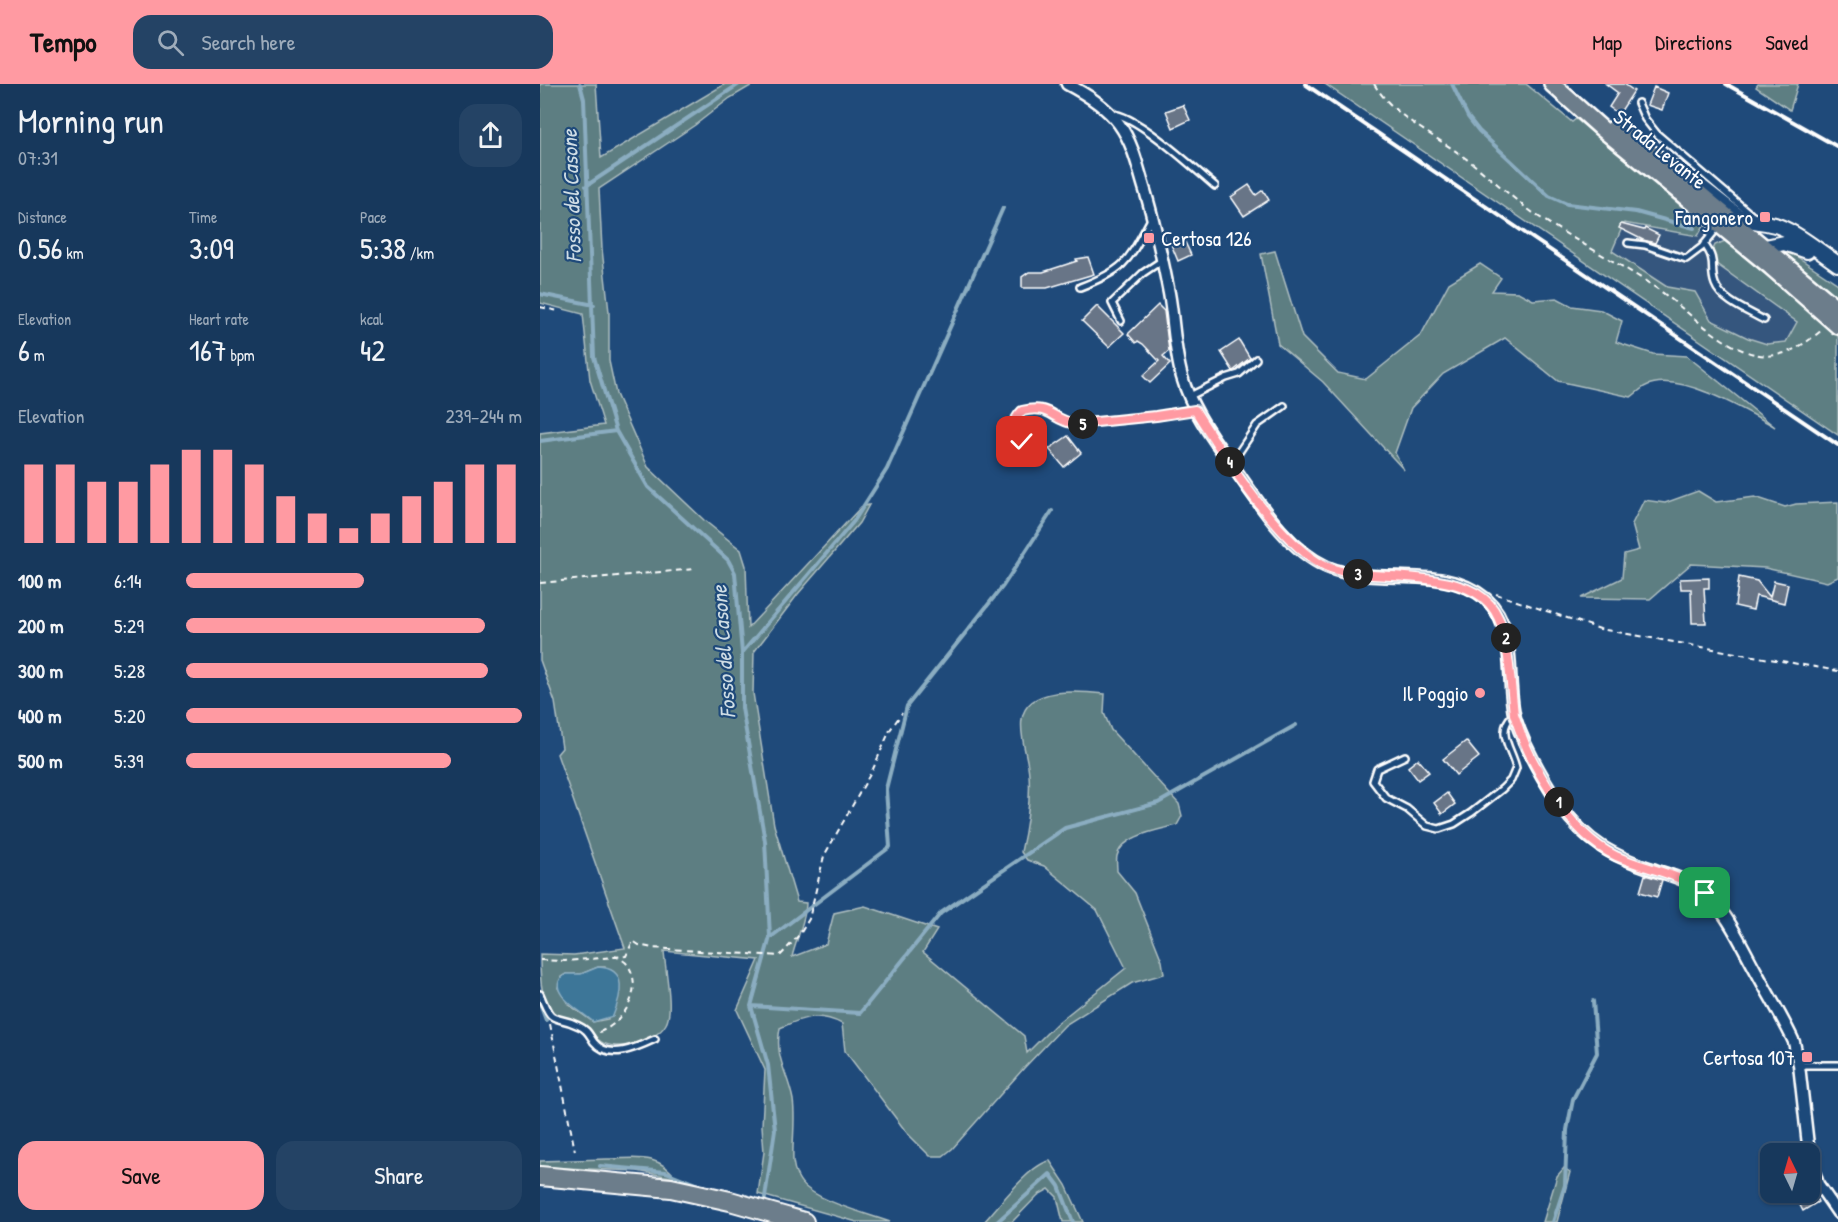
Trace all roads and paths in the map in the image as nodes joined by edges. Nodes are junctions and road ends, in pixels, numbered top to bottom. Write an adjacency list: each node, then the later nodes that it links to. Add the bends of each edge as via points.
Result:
1 (1067, 84): 6 (street)
2 (1374, 84): 23 (path, via 1386,103 1400,115 1461,155 1537,216 1654,287 1734,346 1756,355 1779,355)
3 (1555, 85): 4 (main road, Strada Levante)
4 (1572, 101): 7 (main road, Strada Levante); 10 (main road, Strada Levante)
5 (1638, 103): 11 (lane, via 1657,134)
6 (1111, 114): 8 (lane, via 1128,118); 9 (street, via 1134,153)
7 (1652, 154): 11 (street, via 1689,175 1737,215); 14 (main road, Strada Levante)
8 (1215, 186)
9 (1152, 218): 15 (street); 17 (lane, via 1129,259 1110,276)
10 (1720, 224): 13 (lane); 14 (main road, Strada Levante)
11 (1767, 224): 14 (street); 16 (street, via 1786,230)
12 (1628, 243): 13 (lane, via 1682,259)
13 (1704, 244): 21 (lane, via 1713,258 1718,289)
14 (1757, 245): 16 (street, via 1793,245); 19 (main road); 23 (main road)
15 (1161, 261): 22 (lane, via 1112,303); 25 (street, via 1181,374)
16 (1838, 266)
17 (1080, 287)
18 (540, 307): 20 (path)
19 (1838, 309)
20 (559, 311)
21 (1764, 320)
22 (1121, 321)
23 (1832, 326)
24 (1256, 359): 25 (lane, via 1239,374)
25 (1190, 396): 27 (street)
26 (1284, 406): 29 (lane, via 1257,425 1239,452)
27 (1195, 410): 28 (lane, via 1076,424 1036,408 1022,411 1014,424); 29 (street)
28 (1022, 442)
29 (1228, 460): 32 (street, via 1284,532 1326,566 1354,573 1435,580)
30 (695, 569): 31 (path)
31 (540, 583)
32 (1474, 591): 33 (path, via 1484,590 1600,629); 35 (street, via 1488,601 1502,624)
33 (1838, 671)
34 (902, 713): 37 (path, via 824,856 809,918 785,953 780,956 652,948 633,941 626,956)
35 (1514, 714): 36 (lane, via 1503,734 1516,768 1511,780 1454,824 1439,829 1427,826 1378,789 1373,781 1377,769); 43 (street, via 1548,785 1587,837 1616,856 1692,884 1721,911 1788,1030)
36 (1405, 756)
37 (615, 956): 38 (path); 41 (path, via 627,963 631,976 630,1006 619,1022)
38 (540, 960)
39 (540, 994): 40 (lane)
40 (548, 1015): 41 (lane, via 581,1026); 46 (path)
41 (591, 1034): 42 (lane, via 602,1050 620,1052)
42 (655, 1039)
43 (1799, 1065): 44 (lane); 45 (street)
44 (1838, 1065)
45 (1808, 1143)
46 (575, 1151)
47 (540, 1176): 50 (highway, via 695,1193)
48 (1820, 1187): 49 (street)
49 (1838, 1213)
50 (804, 1222)

